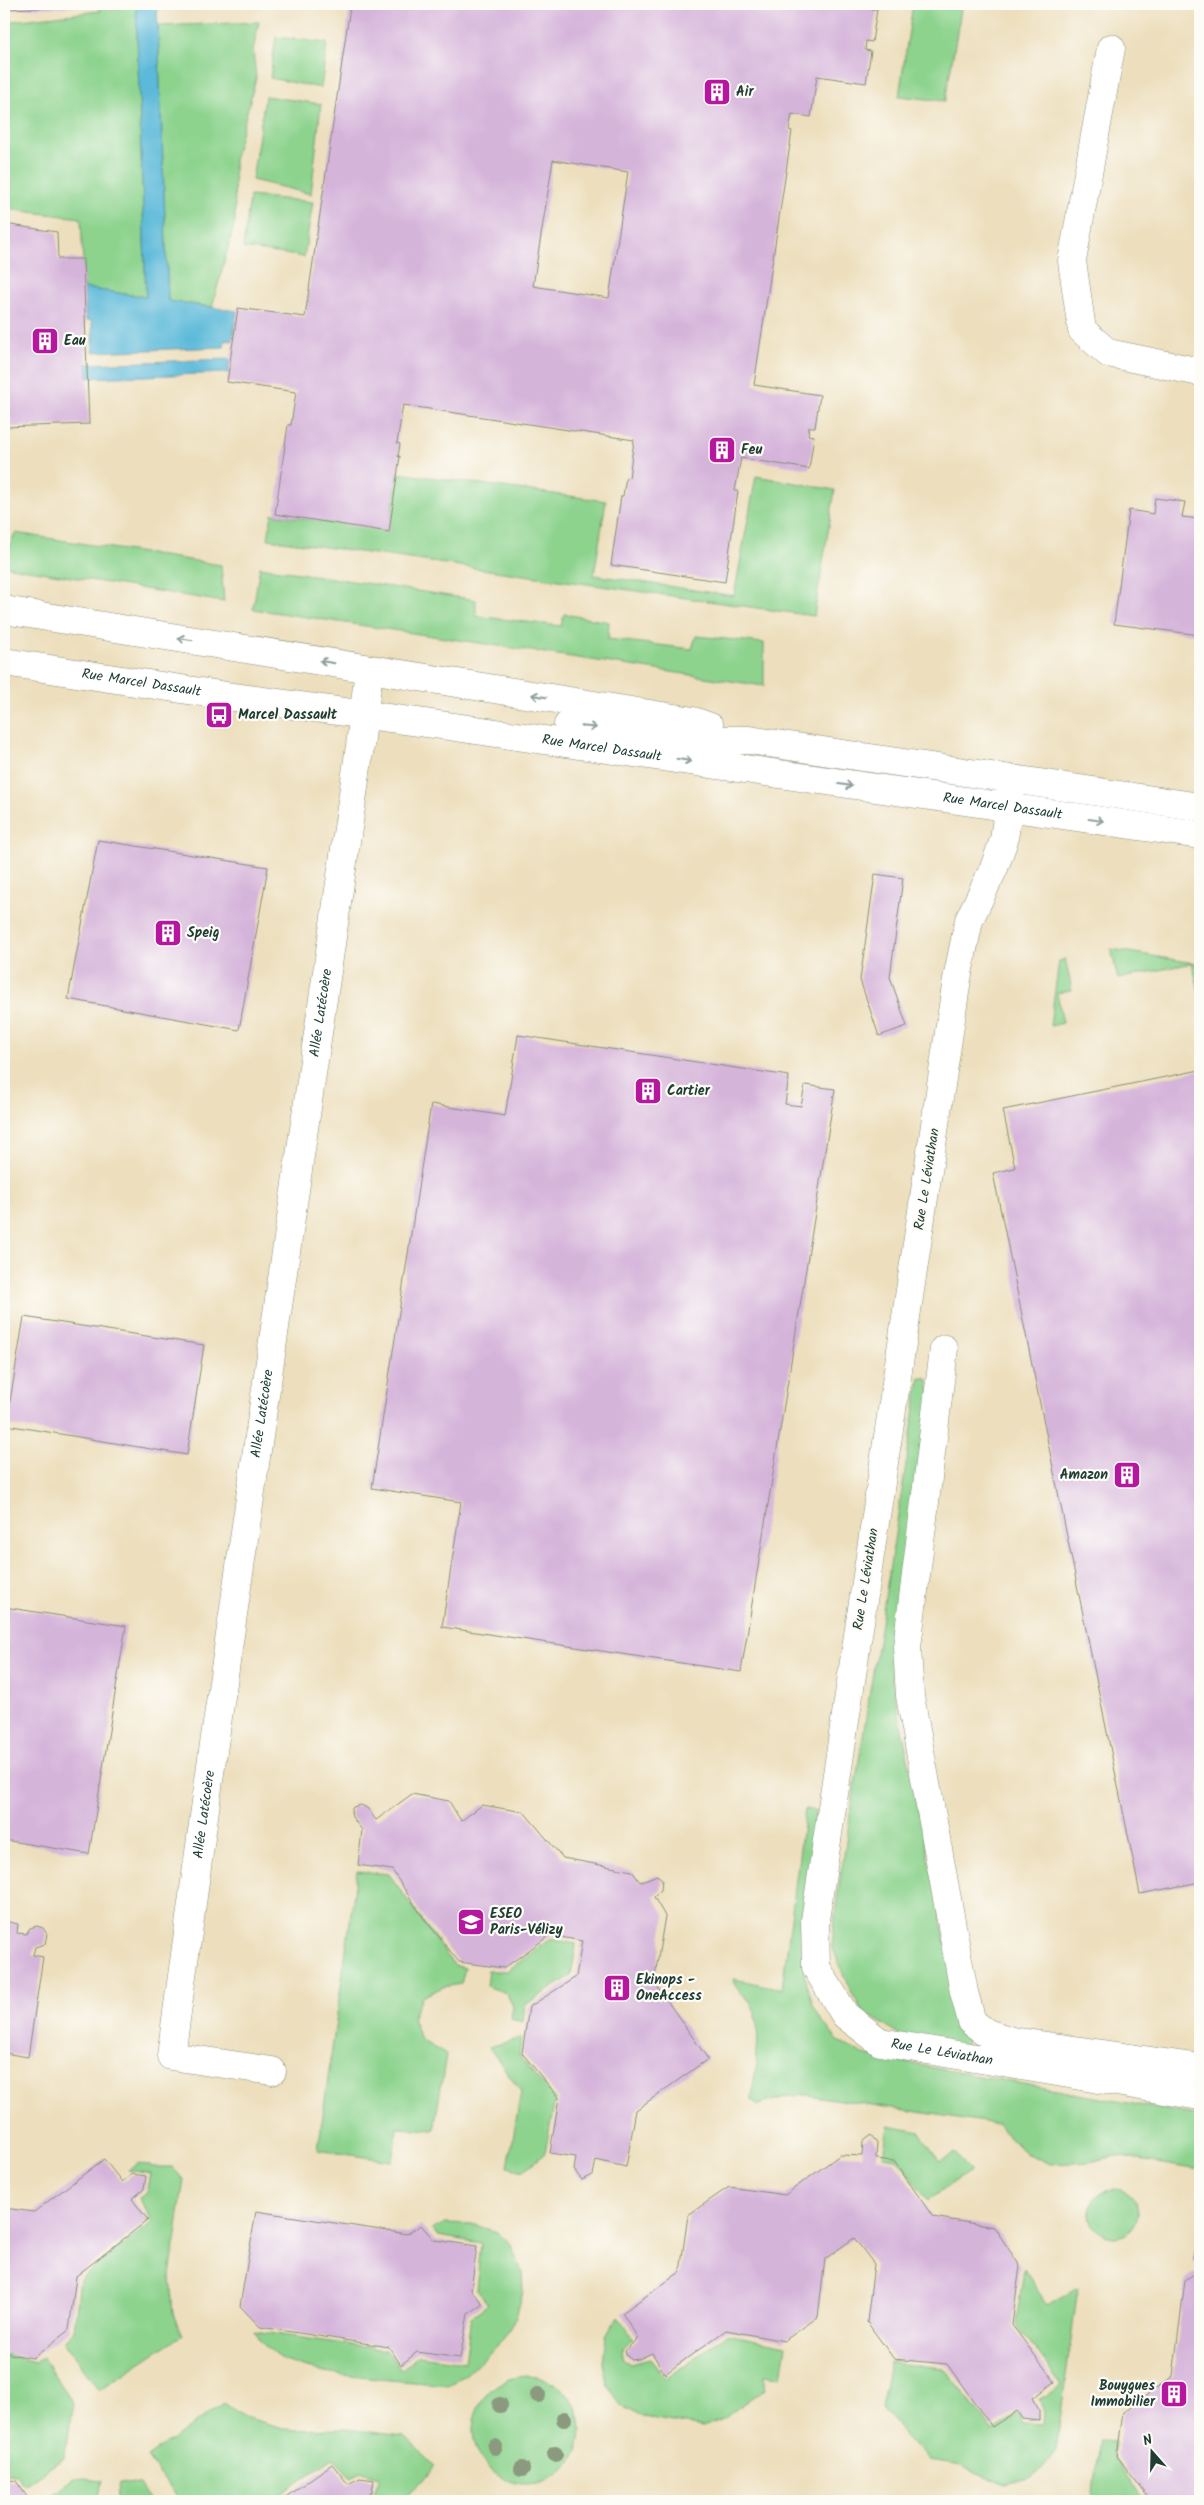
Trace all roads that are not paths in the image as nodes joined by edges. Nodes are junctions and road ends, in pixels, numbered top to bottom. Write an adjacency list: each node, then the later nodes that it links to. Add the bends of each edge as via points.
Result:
1 (1112, 48): 2 (street, via 1072,261 1082,330 1108,353)
2 (1200, 372)
3 (4, 610): 4 (street, Rue Marcel Dassault)
4 (80, 623): 5 (street, Rue Marcel Dassault, via 37,629); 8 (street, Rue Marcel Dassault, one-way to 4)
5 (4, 624)
6 (4, 647): 9 (street, Rue Marcel Dassault)
7 (4, 662): 9 (street, Rue Marcel Dassault, via 227,696)
8 (369, 669): 9 (street, Allée Latécoère); 10 (street, Rue Marcel Dassault, one-way to 8, via 693,721)
9 (365, 707): 10 (street, Rue Marcel Dassault, one-way to 10, via 693,740); 12 (street, Rue Marcel Dassault, one-way to 12, via 923,796); 17 (street, Allée Latécoère, via 171,2056)
10 (749, 740): 11 (street, Rue Marcel Dassault)
11 (1012, 779): 12 (street, Rue Le Léviathan); 13 (street, Rue Marcel Dassault)
12 (1009, 806): 14 (street, Rue Marcel Dassault, one-way to 14); 18 (street, Rue Le Léviathan, via 1004,840 969,920 957,979 816,1910 816,1967 845,2015 880,2042)
13 (1200, 807)
14 (1200, 835)
15 (944, 1349): 16 (street, via 907,1647 910,1696 972,2022 987,2032 1012,2041)
16 (1200, 2068)
17 (272, 2071)
18 (1200, 2096)

